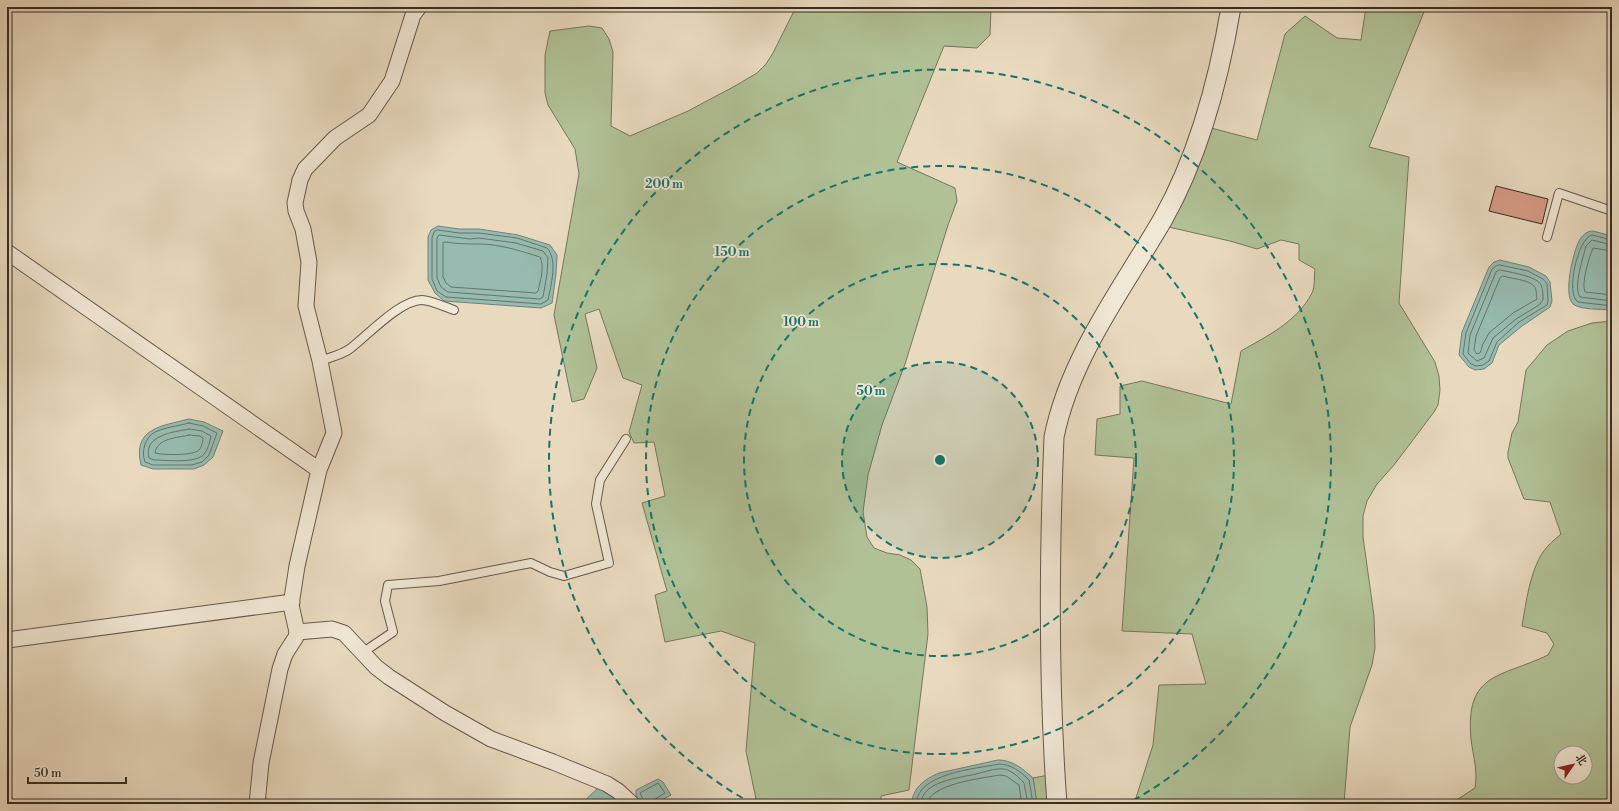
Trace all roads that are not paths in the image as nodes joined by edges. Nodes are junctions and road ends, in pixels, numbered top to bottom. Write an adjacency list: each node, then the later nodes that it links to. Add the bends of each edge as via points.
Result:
1 (419, 7): 7 (street, via 413,15 392,81 373,109 326,146 304,169 300,180 295,207 303,229 309,262 306,306)
2 (1231, 7): 16 (street, via 1215,84 1190,160 1163,218 1083,357 1057,419 1054,437 1050,592 1051,684)
3 (1612, 211): 4 (lane, via 1559,193)
4 (1548, 237)
5 (7, 252): 9 (street)
6 (454, 310): 7 (lane, via 422,300 410,303 391,314 351,348)
7 (320, 361): 9 (street, via 334,433)
8 (626, 439): 13 (lane, via 600,480 596,504 609,563 564,576 531,563 439,580 388,585 385,601 393,632)
9 (319, 470): 10 (street)
10 (292, 602): 11 (street); 12 (street)
11 (297, 632): 13 (street, via 338,630 350,637); 14 (street, via 280,669 261,763)
12 (7, 640)
13 (362, 653): 15 (street, via 402,687 464,724 491,739 607,784)
14 (257, 804)
15 (632, 804)
16 (1057, 804)

